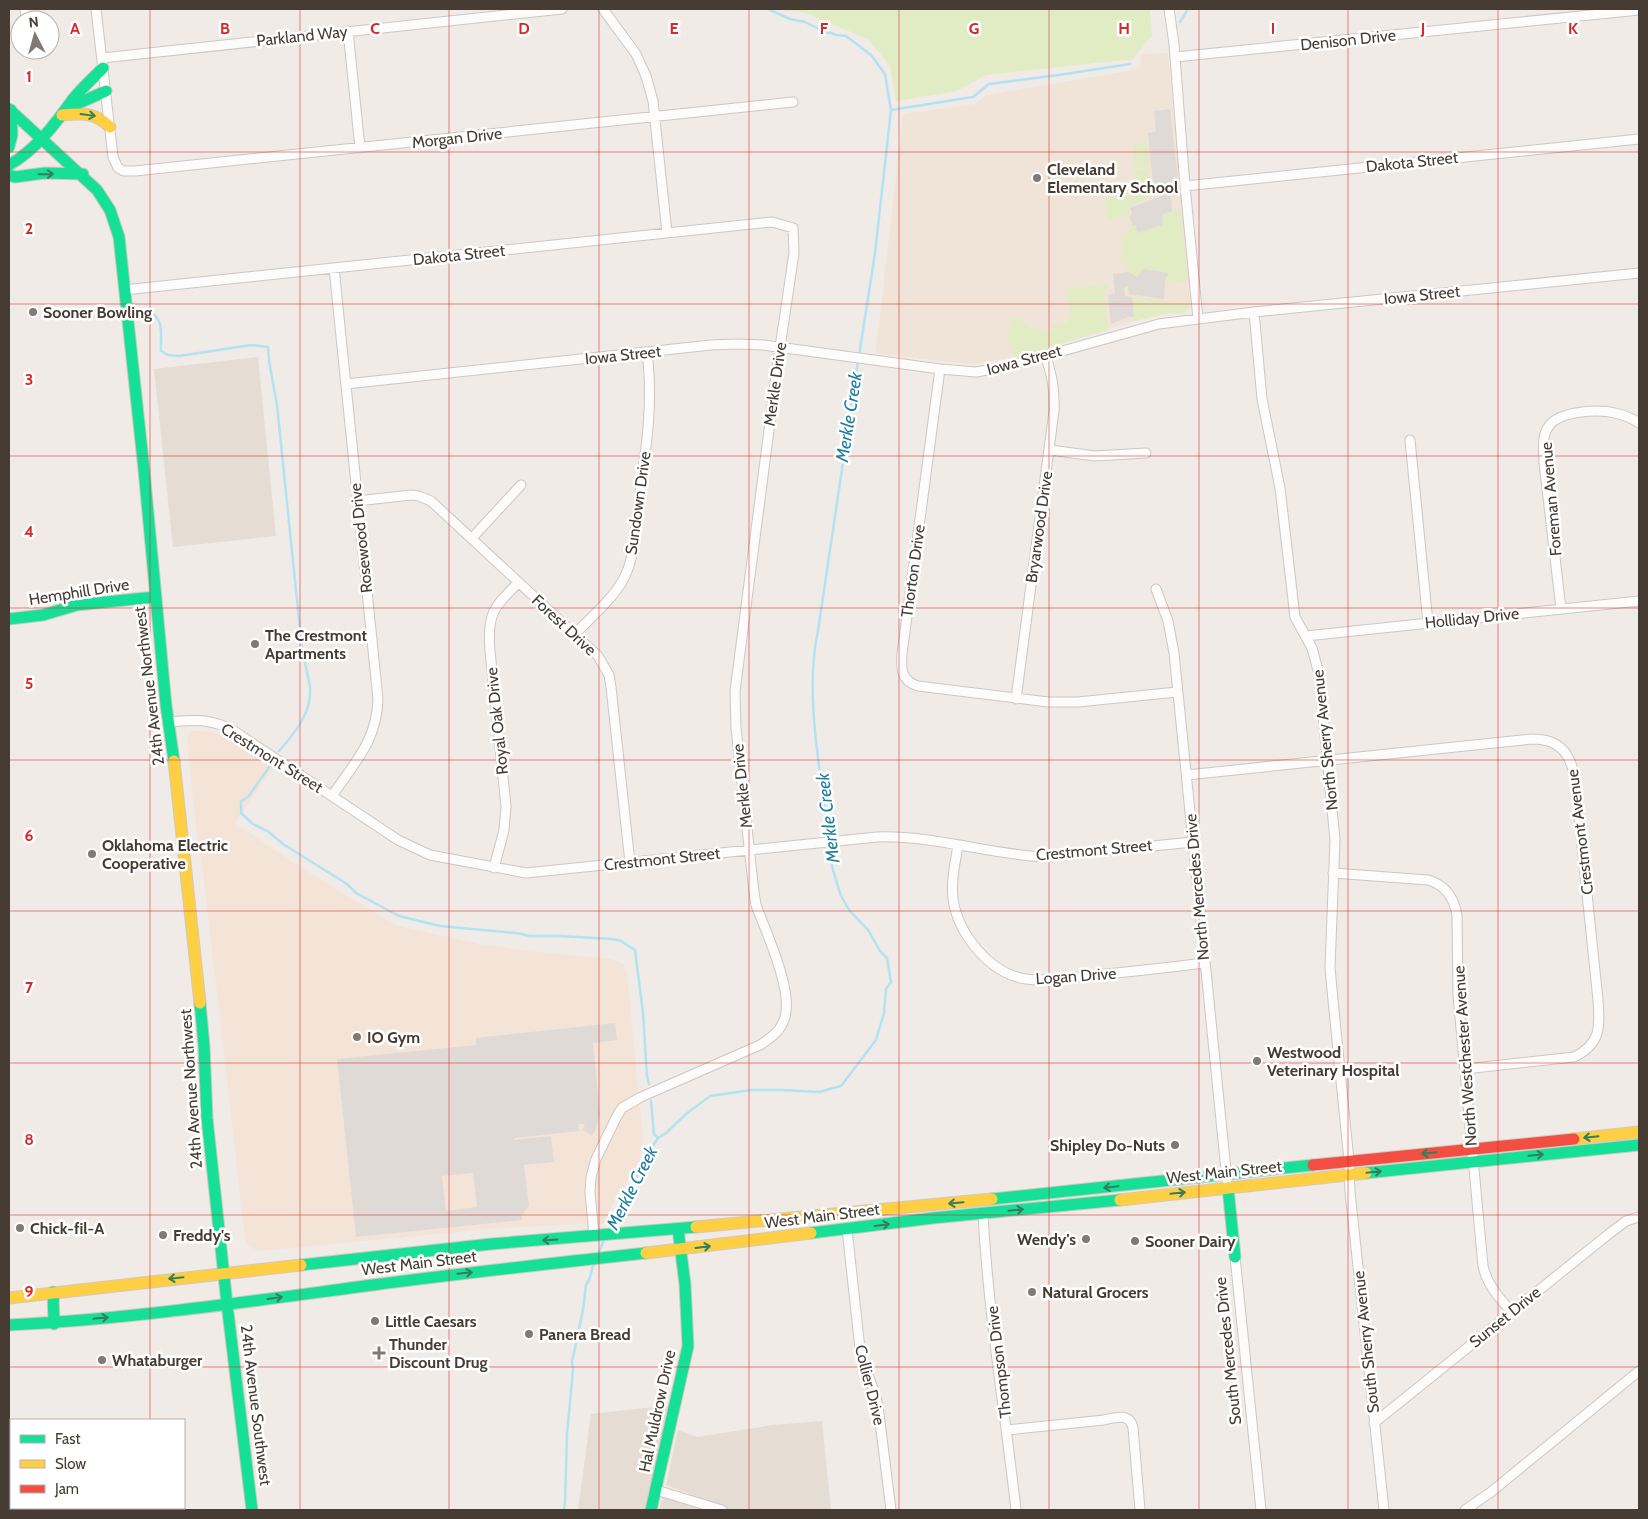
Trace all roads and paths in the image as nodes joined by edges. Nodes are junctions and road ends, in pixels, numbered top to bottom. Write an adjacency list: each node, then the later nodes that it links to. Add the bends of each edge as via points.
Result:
1 (96, 9): 8 (street)
2 (562, 9): 6 (street, Parkland Way)
3 (603, 9): 13 (street, via 641,64 653,101)
4 (1169, 9): 7 (street)
5 (1639, 10): 7 (street, Denison Drive)
6 (348, 31): 8 (street, Parkland Way); 18 (street)
7 (1176, 57): 22 (street)
8 (103, 63): 9 (street); 12 (main road)
9 (106, 91): 12 (main road); 14 (street)
10 (793, 102): 13 (street, Morgan Drive)
11 (10, 110): 15 (main road, 24th Avenue Northwest); 17 (main road, via 12,135)
12 (65, 111): 14 (main road, one-way to 14, via 92,114 102,118); 15 (main road)
13 (654, 117): 18 (street, Morgan Drive); 24 (street)
14 (110, 127): 18 (street, Morgan Drive, via 115,163 121,170)
15 (42, 138): 19 (main road); 20 (main road, 24th Avenue Northwest)
16 (1639, 139): 22 (street, Dakota Street)
17 (9, 147)
18 (360, 148)
19 (9, 165)
20 (83, 174): 21 (main road, one-way to 20); 27 (main road, 24th Avenue Northwest, via 105,199 116,225)
21 (9, 175)
22 (1185, 186): 29 (street)
23 (793, 228): 24 (street, Dakota Street, via 772,222); 30 (street, Merkle Drive, via 794,253)
24 (667, 233): 25 (street, Dakota Street)
25 (334, 268): 27 (street, Dakota Street); 34 (street, Rosewood Drive)
26 (1639, 273): 28 (street, Iowa Street)
27 (124, 290): 44 (main road, 24th Avenue Northwest)
28 (1254, 312): 29 (street, Iowa Street); 50 (street, North Sherry Avenue, via 1262,399 1280,488 1295,617)
29 (1198, 319): 32 (street, Iowa Street, via 1152,325)
30 (780, 348): 31 (street, Iowa Street, via 737,344); 33 (street, Iowa Street); 59 (street, Merkle Drive, via 735,691)
31 (647, 352): 34 (street, Iowa Street); 49 (street, Sundown Drive, via 650,415 628,570 619,586)
32 (1045, 355): 33 (street, Iowa Street, via 988,371); 37 (street, Bryarwood Drive, via 1054,395)
33 (940, 370): 52 (street, Thorton Drive, via 902,671 909,682 918,686)
34 (346, 384): 40 (street, Rosewood Drive)
35 (1639, 423): 46 (street, Foreman Avenue, via 1621,414 1595,411 1564,415 1548,427 1544,440 1544,463)
36 (1410, 440): 48 (street)
37 (1050, 450): 38 (street, via 1095,456); 52 (street, Bryarwood Drive)
38 (1146, 453)
39 (521, 485): 41 (street)
40 (357, 501): 41 (street, Forest Drive, via 419,496 431,501); 56 (street, Rosewood Drive, via 378,712 364,750)
41 (472, 538): 42 (street, Forest Drive)
42 (518, 583): 49 (street, Forest Drive); 61 (street, Royal Oak Drive, via 494,610 488,626 506,806 504,830)
43 (1156, 589): 51 (street, North Mercedes Drive, via 1171,634)
44 (156, 597): 47 (main road, Hemphill Drive, via 77,605 43,615); 53 (main road, 24th Avenue Northwest)
45 (1639, 601): 46 (street, Holliday Drive)
46 (1561, 609): 48 (street, Holliday Drive)
47 (9, 619)
48 (1428, 623): 50 (street, Holliday Drive)
49 (574, 635): 60 (street, Forest Drive, via 598,656 609,675)
50 (1306, 636): 54 (street, North Sherry Avenue, via 1319,674)
51 (1177, 692): 52 (street, via 1078,702); 55 (street, North Mercedes Drive)
52 (1016, 699)
53 (169, 722): 56 (street, Crestmont Street, via 216,722); 80 (main road, 24th Avenue Northwest, via 198,976)
54 (1328, 759): 55 (street, Crestmont Avenue); 62 (street, North Sherry Avenue, via 1334,823); 64 (street, Crestmont Avenue, via 1540,739 1554,742 1570,759 1575,778 1598,1000 1598,1032 1587,1049 1574,1057)
55 (1187, 775): 57 (street, North Mercedes Drive)
56 (332, 796): 61 (street, Crestmont Street, via 420,851)
57 (1193, 842): 58 (street, Crestmont Street, via 1043,857); 63 (street, North Mercedes Drive)
58 (958, 846): 59 (street, Crestmont Street, via 905,837 877,837); 63 (street, Logan Drive, via 953,882 956,910 973,944 1007,973 1025,979 1053,980)
59 (749, 850): 60 (street, Crestmont Street); 77 (street, Merkle Drive, via 756,905 784,984 784,1019 775,1035 760,1046 622,1108 596,1159 591,1177 590,1192)
60 (630, 863): 61 (street, Crestmont Street, via 526,873)
61 (494, 868)
62 (1333, 874): 64 (street, North Westchester Avenue, via 1418,878 1436,882 1448,893 1458,915 1457,982); 68 (street, North Sherry Avenue, via 1330,966)
63 (1204, 964): 71 (street, North Mercedes Drive)
64 (1465, 1069): 67 (street, North Westchester Avenue)
65 (1639, 1132): 67 (main road, West Main Street, one-way to 67)
66 (1639, 1145): 69 (main road, West Main Street, one-way to 66)
67 (1472, 1148): 68 (main road, West Main Street, one-way to 68); 69 (street, North Westchester Avenue)
68 (1349, 1161): 70 (street, North Sherry Avenue); 71 (main road, West Main Street)
69 (1472, 1161): 70 (main road, West Main Street, one-way to 69); 84 (street, North Westchester Avenue, via 1485,1274)
70 (1350, 1174): 72 (main road, West Main Street); 88 (street, South Sherry Avenue)
71 (1226, 1175): 72 (street, North Mercedes Drive); 75 (main road, West Main Street, one-way to 75)
72 (1228, 1188): 73 (main road, West Main Street, one-way to 72); 79 (main road, South Mercedes Drive)
73 (983, 1213): 76 (main road, West Main Street, one-way to 73); 89 (street, Thompson Drive, via 997,1363)
74 (1639, 1217): 84 (street, Sunset Drive, via 1626,1221)
75 (678, 1229): 77 (main road, West Main Street); 78 (main road, Hal Muldrow Drive)
76 (847, 1229): 78 (main road, West Main Street, one-way to 76); 94 (street, Collier Drive, via 860,1350 878,1406)
77 (597, 1236): 80 (main road, West Main Street, one-way to 80, via 491,1244)
78 (680, 1250): 83 (main road, West Main Street, one-way to 78, via 431,1277); 90 (main road, Hal Muldrow Drive, via 688,1346)
79 (1235, 1257): 97 (street, South Mercedes Drive)
80 (224, 1273): 81 (main road, West Main Street, one-way to 81); 83 (main road, 24th Avenue Northwest)
81 (53, 1292): 82 (main road, West Main Street); 85 (main road)
82 (9, 1298)
83 (227, 1304): 85 (main road, West Main Street, one-way to 83); 91 (main road, 24th Avenue Southwest)
84 (1512, 1312): 88 (street, Sunset Drive)
85 (54, 1324): 86 (main road, West Main Street)
86 (9, 1325)
87 (1639, 1370): 99 (street)
88 (1374, 1423): 98 (street, South Sherry Avenue)
89 (1007, 1430): 95 (street, Thompson Drive); 96 (street, via 1119,1416 1131,1421)
90 (656, 1490): 92 (main road, Hal Muldrow Drive); 93 (street)
91 (252, 1510)
92 (651, 1510)
93 (722, 1510)
94 (891, 1510)
95 (1016, 1510)
96 (1140, 1510)
97 (1261, 1510)
98 (1384, 1510)
99 (1465, 1510)

